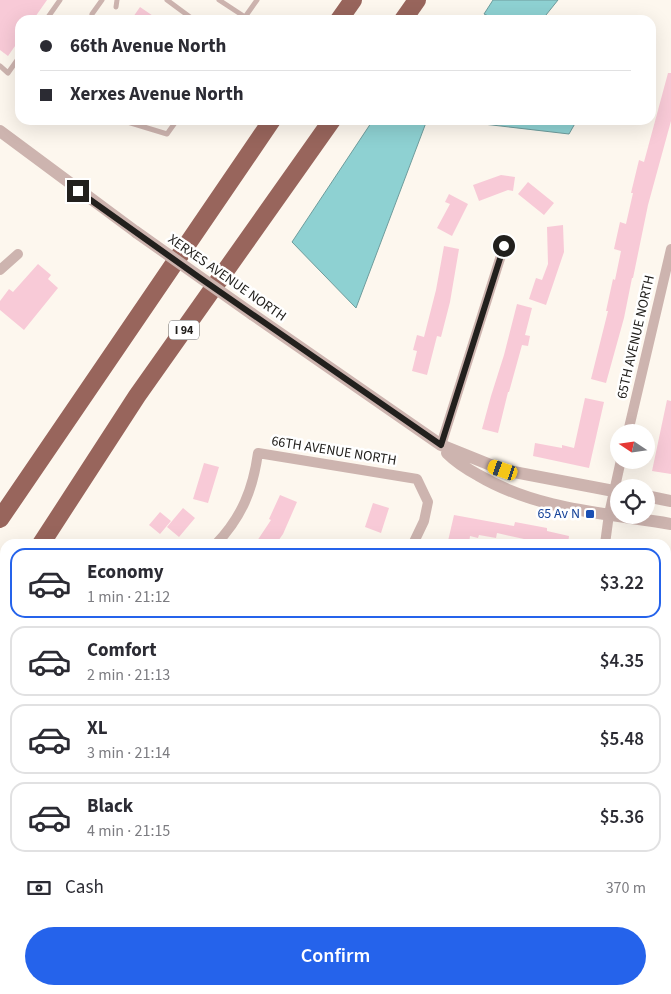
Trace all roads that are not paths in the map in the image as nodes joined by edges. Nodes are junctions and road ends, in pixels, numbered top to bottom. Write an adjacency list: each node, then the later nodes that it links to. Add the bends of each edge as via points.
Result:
1 (60, 0): 10 (lane)
2 (102, 0): 11 (lane)
3 (117, 0): 9 (lane)
4 (167, 0): 12 (lane)
5 (219, 0): 13 (lane)
6 (257, 0): 14 (lane)
7 (353, 0): 15 (highway)
8 (417, 0): 16 (highway)
9 (116, 7)
10 (50, 15)
11 (92, 15)
12 (187, 15)
13 (241, 15)
14 (247, 15)
15 (342, 15)
16 (406, 15)
17 (15, 63): 18 (lane, via 8,72)
18 (0, 66)
19 (143, 125): 20 (lane, via 167,134)
20 (173, 125)
21 (269, 125): 35 (highway)
22 (328, 125): 37 (highway, I 94, via 137,396)
23 (0, 131): 29 (street, XERXES AVENUE NORTH, bridge, via 136,232)
24 (504, 246): 29 (street)
25 (671, 249): 28 (street, 65TH AVENUE NORTH)
26 (18, 254): 27 (street)
27 (0, 270)
28 (630, 424)
29 (441, 445): 30 (street, XERXES AVENUE NORTH, via 503,470); 34 (street, XERXES AVENUE NORTH, via 464,467 505,489 554,506)
30 (610, 491)
31 (655, 497): 32 (street)
32 (671, 500)
33 (610, 511): 34 (street)
34 (609, 514): 36 (street, XERXES AVENUE NORTH); 40 (street)
35 (0, 519)
36 (671, 524)
37 (44, 539)
38 (220, 539): 39 (street, 66TH AVENUE NORTH, via 238,516 249,494 258,453 417,479 428,502)
39 (415, 539)
40 (606, 539)

